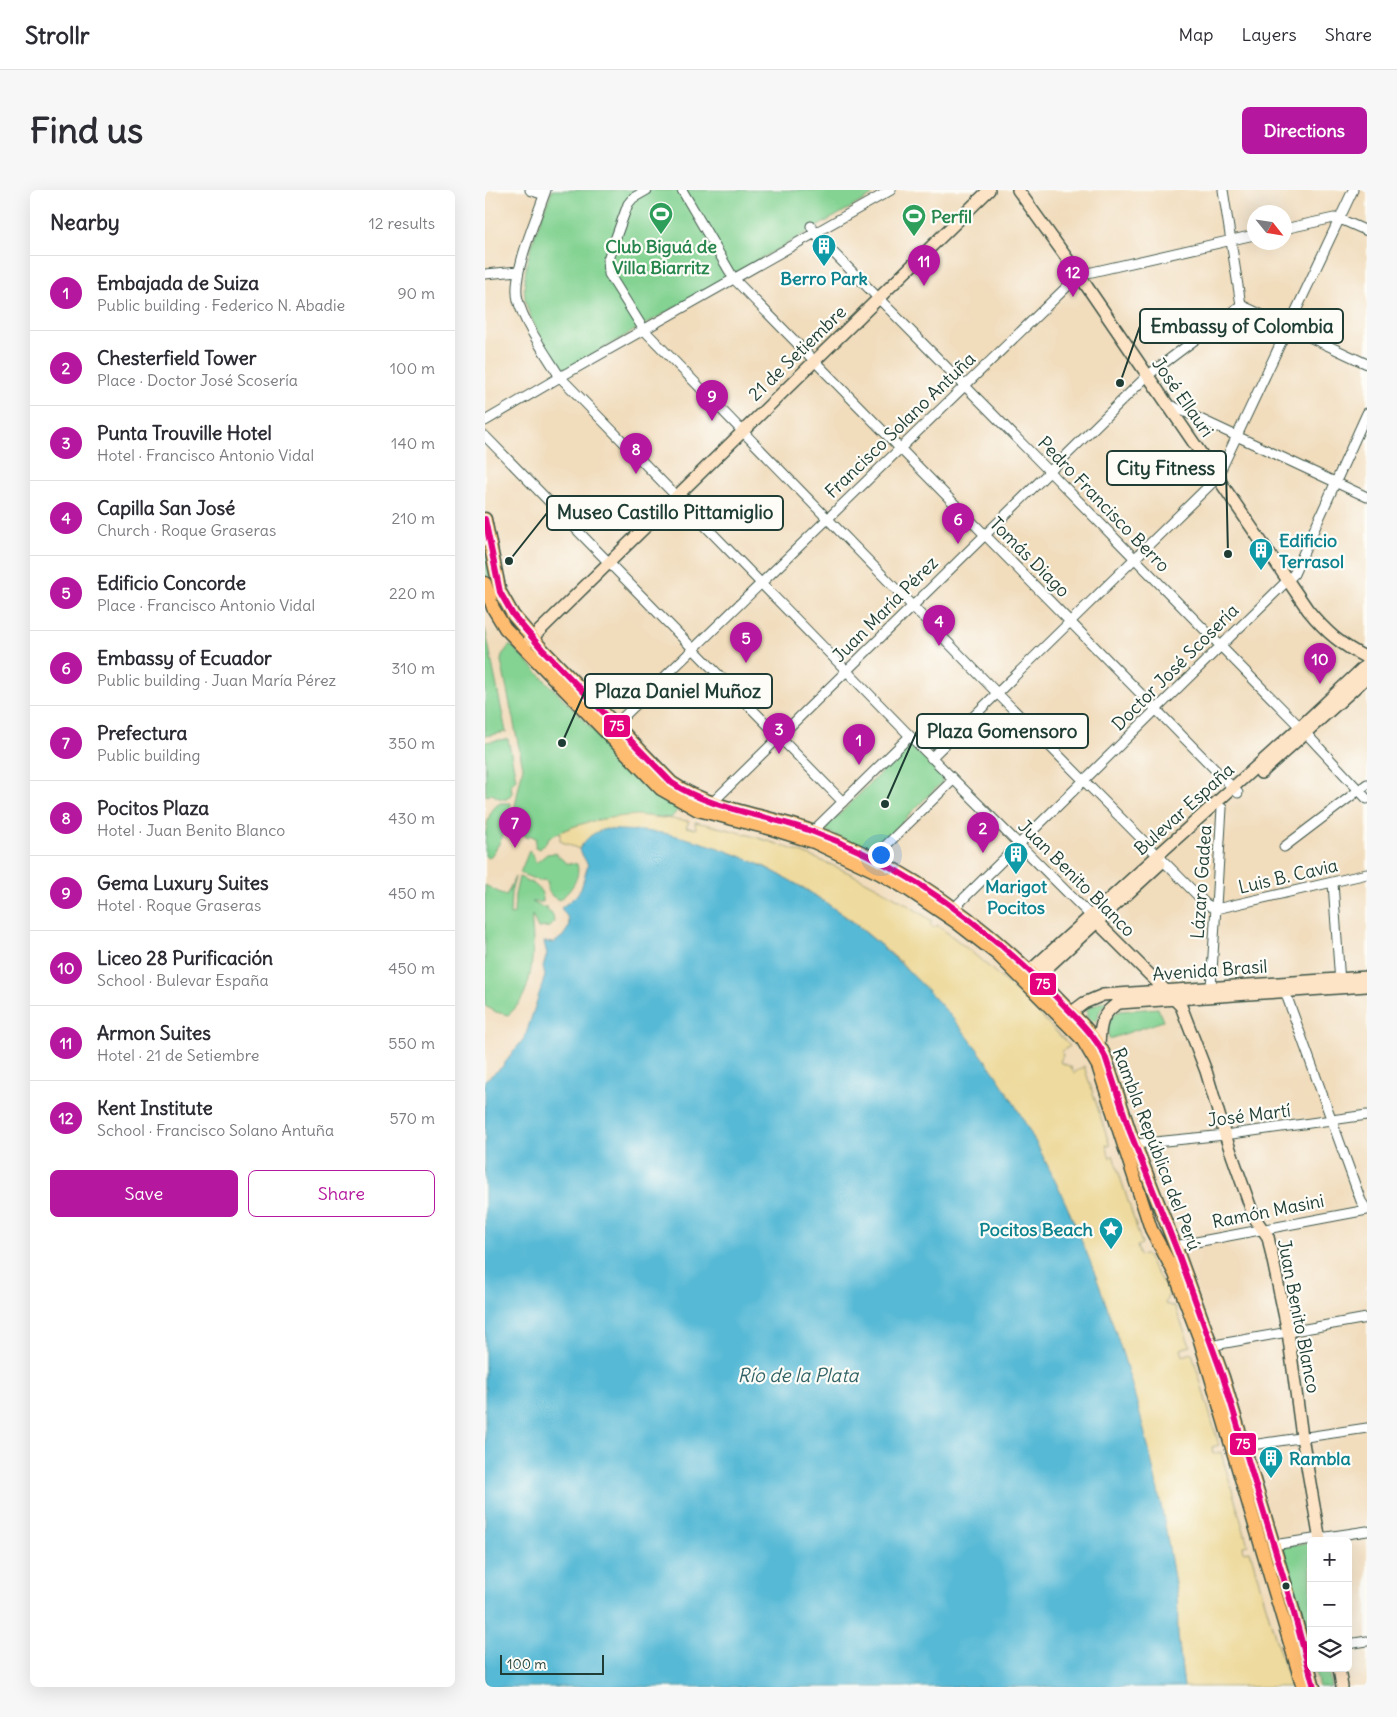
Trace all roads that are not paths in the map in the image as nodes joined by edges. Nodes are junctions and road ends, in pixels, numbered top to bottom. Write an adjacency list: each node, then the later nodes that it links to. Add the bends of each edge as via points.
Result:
1 (530, 190): 10 (street)
2 (647, 190): 24 (street, via 628,204 608,259 609,274)
3 (682, 190): 20 (street, Tomás Diago)
4 (891, 190): 9 (street)
5 (989, 190): 21 (street, 21 de Setiembre)
6 (1018, 190): 19 (street, José Ellauri)
7 (1223, 190): 16 (street)
8 (1353, 190): 11 (street)
9 (881, 192): 13 (street)
10 (545, 193): 17 (street, Juan Benito Blanco)
11 (1340, 219): 12 (street); 14 (street); 23 (street)
12 (1292, 227)
13 (813, 230): 20 (street); 21 (street, Pedro Francisco Berro)
14 (1367, 231)
15 (1247, 237): 16 (street)
16 (1231, 240): 19 (street); 22 (street)
17 (518, 271): 18 (street); 28 (street, Juan Benito Blanco, via 518,300 533,334)
18 (485, 274)
19 (1079, 275): 27 (street, José Ellauri); 29 (street, Francisco Solano Antuña)
20 (734, 279): 24 (street); 25 (street, Tomás Diago)
21 (878, 299): 25 (street, 21 de Setiembre); 29 (street, Pedro Francisco Berro)
22 (1241, 305): 23 (street); 27 (street, Juan María Pérez)
23 (1288, 327): 26 (street); 35 (street)
24 (644, 330): 28 (street); 33 (street)
25 (814, 361): 33 (street, 21 de Setiembre); 36 (street, Tomás Diago)
26 (1367, 364)
27 (1147, 376): 30 (street, José Ellauri); 37 (street, Juan María Pérez)
28 (560, 377): 32 (street); 40 (street, Juan Benito Blanco)
29 (964, 386): 36 (street, Francisco Solano Antuña); 37 (street, Pedro Francisco Berro)
30 (1165, 403): 35 (street); 38 (street, José Ellauri)
31 (1367, 413): 39 (street, Doctor José Scosería)
32 (485, 421)
33 (742, 431): 40 (street, 21 de Setiembre); 42 (street)
34 (485, 436): 46 (street)
35 (1237, 437): 38 (street); 39 (street)
36 (900, 448): 42 (street, Francisco Solano Antuña); 44 (street, Tomás Diago)
37 (1050, 472): 44 (street, Juan María Pérez); 45 (street, Pedro Francisco Berro)
38 (1217, 478): 45 (street); 47 (street, José Ellauri)
39 (1335, 482): 41 (street); 47 (street, Doctor José Scosería, via 1294,574)
40 (676, 496): 46 (street, 21 de Setiembre); 49 (street, Juan Benito Blanco)
41 (1367, 497)
42 (827, 519): 49 (street, Francisco Solano Antuña); 50 (street)
43 (485, 520): 52 (main road, via 503,599)
44 (985, 534): 50 (street, Juan María Pérez); 51 (street, Tomás Diago)
45 (1134, 558): 51 (street); 53 (street, Pedro Francisco Berro)
46 (608, 562): 52 (street, 21 de Setiembre); 54 (street)
47 (1287, 580): 53 (street, Doctor José Scosería); 55 (street, José Ellauri, via 1323,628 1337,641)
48 (485, 583): 52 (main road, via 497,617 505,628)
49 (761, 583): 54 (street, Francisco Solano Antuña); 57 (street, Juan Benito Blanco)
50 (911, 606): 57 (street, Juan María Pérez); 60 (street)
51 (1070, 621): 60 (street); 61 (street, Tomás Diago)
52 (527, 643): 58 (main road); 62 (main road, Rambla República del Perú)
53 (1220, 646): 61 (street, Doctor José Scosería); 63 (street, Pedro Francisco Berro)
54 (693, 649): 62 (street, Francisco Solano Antuña); 65 (street)
55 (1367, 658)
56 (1367, 664): 63 (street, Bulevar España)
57 (847, 670): 64 (street, Juan Benito Blanco); 65 (street, Juan María Pérez)
58 (548, 674): 62 (main road, via 564,682 605,724); 86 (main road, Rambla República del Perú, via 655,784 673,797 698,810 814,842 879,873 956,922)
59 (1367, 677): 63 (street, Bulevar España)
60 (997, 693): 66 (street); 68 (street)
61 (1156, 709): 68 (street, Doctor José Scosería); 71 (street, Tomás Diago)
62 (615, 725): 73 (main road, Rambla República del Perú, via 672,783 691,795)
63 (1303, 730): 70 (street, Pedro Francisco Berro); 71 (street, Bulevar España)
64 (909, 736): 66 (street, Juan Benito Blanco); 74 (street)
65 (779, 737): 73 (street, Juan María Pérez); 74 (street)
66 (931, 758): 67 (street, Juan Benito Blanco)
67 (953, 780): 77 (street, Juan Benito Blanco); 79 (street)
68 (1084, 780): 77 (street, Doctor José Scosería); 80 (street)
69 (1367, 784): 70 (street)
70 (1359, 790): 72 (street, Pedro Francisco Berro); 78 (street)
71 (1236, 791): 75 (street, Bulevar España); 80 (street, Bulevar España)
72 (1367, 799)
73 (713, 802): 76 (main road, Rambla República del Perú)
74 (843, 802): 76 (street)
75 (1222, 808): 80 (street, Bulevar España); 84 (street, Lázaro Gadea)
76 (813, 832): 79 (main road, Rambla República del Perú)
77 (1019, 844): 83 (street, Doctor José Scosería); 85 (street, Juan Benito Blanco)
78 (1283, 847)
79 (873, 858): 83 (main road, Rambla República del Perú)
80 (1161, 858): 84 (street, via 1206,904); 85 (street, Bulevar España)
81 (1367, 874): 82 (street, Luis B. Cavia)
82 (1333, 883): 84 (street, Luis B. Cavia); 88 (street)
83 (954, 908): 86 (main road, Rambla República del Perú, via 1004,947)
84 (1216, 909): 90 (street, Lázaro Gadea)
85 (1094, 919): 86 (street, Bulevar España); 92 (street, Juan Benito Blanco)
86 (1029, 976): 94 (main road, Rambla República del Perú)
87 (1367, 977): 88 (street, Avenida Brasil)
88 (1340, 984): 89 (street, Avenida Brasil); 91 (street, Avenida Brasil)
89 (1367, 986)
90 (1211, 988): 91 (street, Avenida Brasil); 92 (street, Avenida Brasil)
91 (1284, 988): 93 (street, Avenida Brasil); 97 (street)
92 (1166, 990): 93 (street, Juan Benito Blanco); 94 (street, Avenida Brasil, via 1103,995 1084,1002)
93 (1176, 999): 95 (street, Avenida Brasil, via 1115,1005 1103,1019); 98 (street, Juan Benito Blanco, via 1198,1049)
94 (1066, 1016): 95 (main road, Rambla República del Perú); 100 (main road, Rambla República del Perú, via 1095,1059)
95 (1099, 1044): 99 (main road, Rambla República del Perú)
96 (1367, 1116): 97 (street, José Martí)
97 (1332, 1120): 98 (street, José Martí); 101 (street)
98 (1225, 1135): 99 (street, José Martí); 102 (street, Juan Benito Blanco, via 1253,1217)
99 (1135, 1144): 103 (main road, Rambla República del Perú)
100 (1144, 1208): 103 (main road, via 1153,1216 1165,1241); 106 (main road, Rambla República del Perú)
101 (1367, 1210): 102 (street, Ramón Masini)
102 (1262, 1229): 103 (street, Ramón Masini); 105 (street, Juan Benito Blanco, via 1268,1237)
103 (1175, 1246): 106 (main road, Rambla República del Perú)
104 (1367, 1318): 105 (street)
105 (1288, 1332): 106 (street); 109 (street, Juan Benito Blanco)
106 (1208, 1348): 107 (main road, Rambla República del Perú); 110 (main road, Rambla República del Perú)
107 (1213, 1382): 110 (main road, via 1223,1396 1239,1445); 116 (main road, Rambla República del Perú)
108 (1367, 1428): 109 (street)
109 (1302, 1437): 110 (street); 112 (street, Juan Benito Blanco)
110 (1245, 1446): 115 (main road, Rambla República del Perú)
111 (1367, 1530): 113 (street)
112 (1319, 1537)
113 (1330, 1537)
114 (1307, 1541): 115 (street)
115 (1273, 1545): 119 (main road, Rambla República del Perú)
116 (1278, 1600): 120 (main road, via 1298,1647); 123 (main road, Rambla República del Perú)
117 (1367, 1641): 118 (street)
118 (1352, 1643)
119 (1307, 1648)
120 (1307, 1651)
121 (1312, 1672): 124 (main road, Rambla República del Perú)
122 (1340, 1672): 125 (street)
123 (1303, 1687)
124 (1314, 1687)
125 (1342, 1687)

